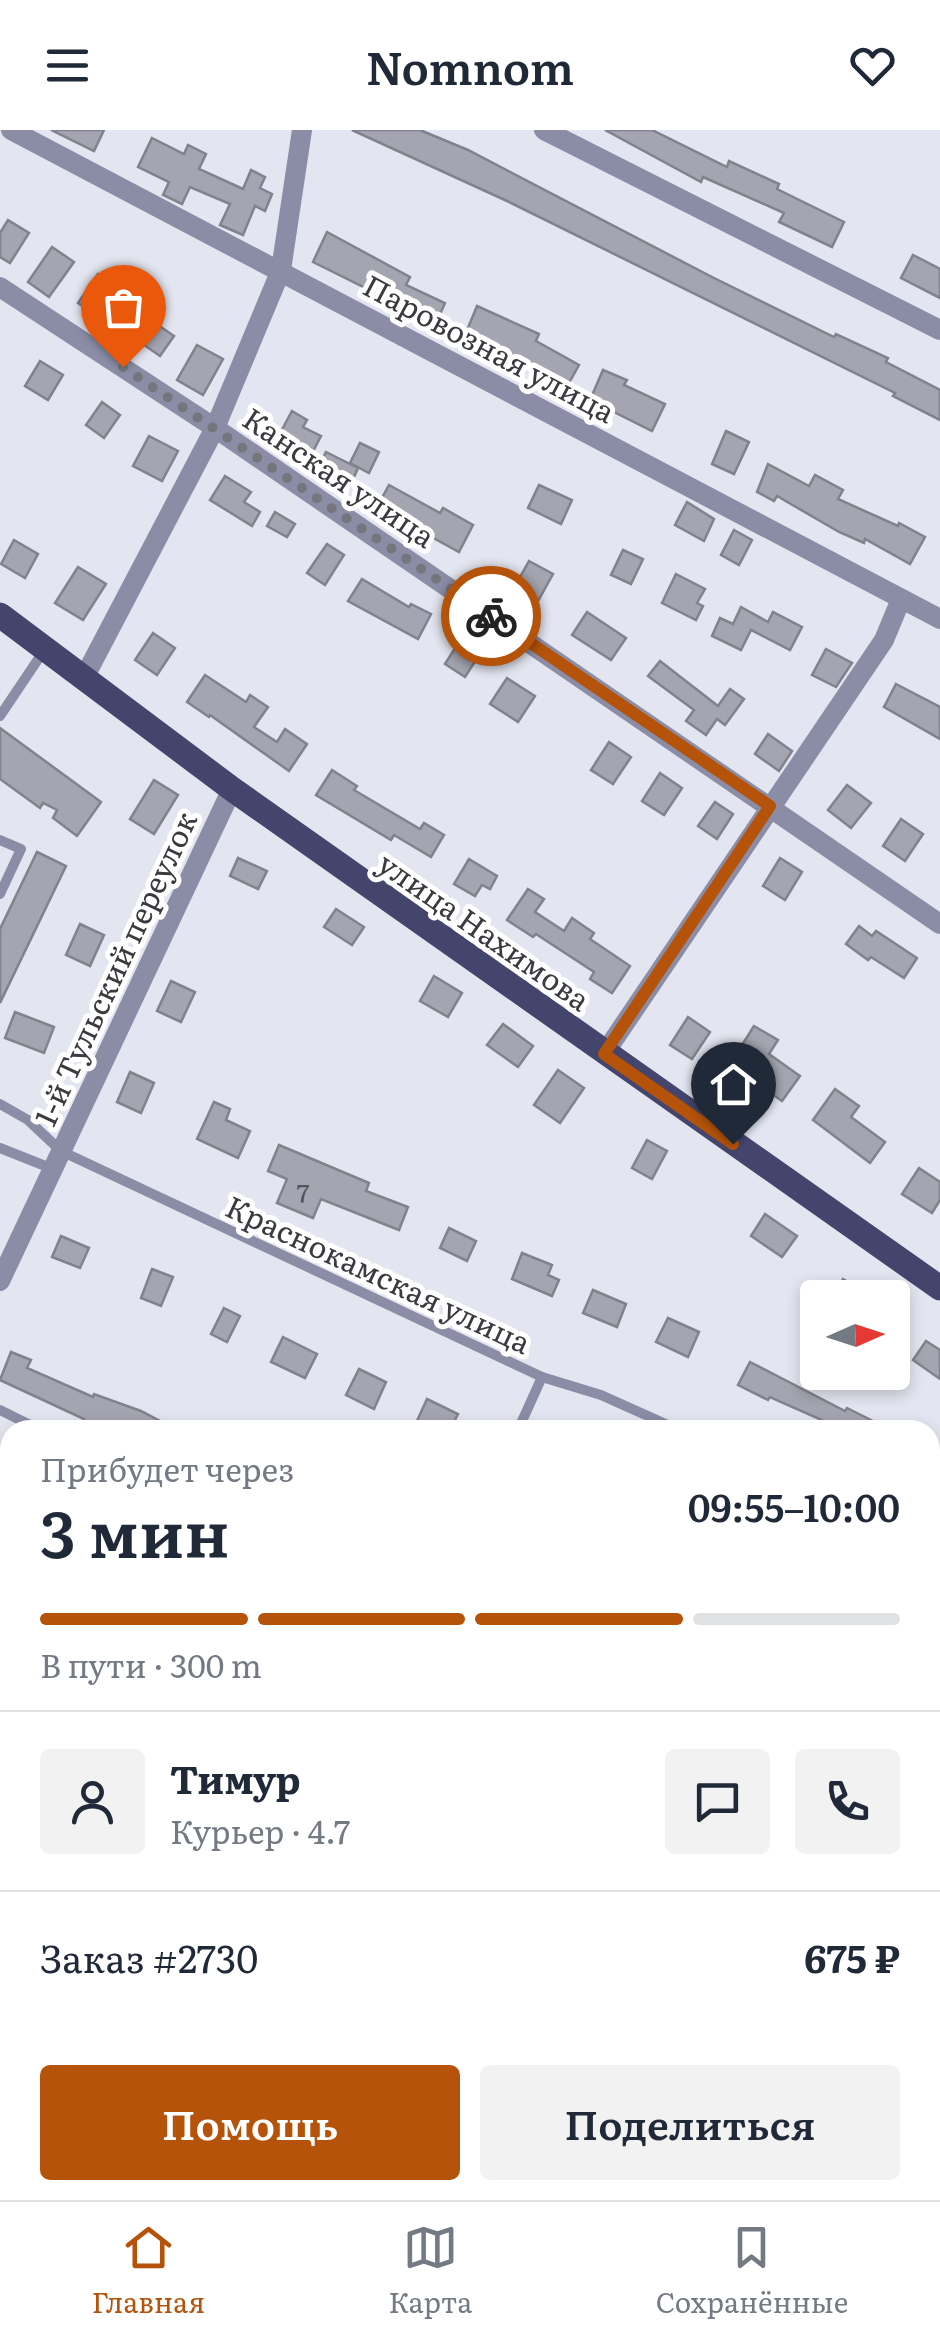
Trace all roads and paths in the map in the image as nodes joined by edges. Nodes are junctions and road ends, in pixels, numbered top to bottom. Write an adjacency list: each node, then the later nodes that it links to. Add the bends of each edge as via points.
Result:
1 (11, 130): 4 (street, Паровозная улица)
2 (302, 130): 4 (street)
3 (544, 130): 6 (street)
4 (281, 270): 7 (street); 8 (street, Паровозная улица)
5 (0, 287): 7 (street, Канская улица)
6 (940, 330)
7 (215, 428): 12 (street); 15 (street, Канская улица)
8 (901, 599): 10 (street, Паровозная улица); 15 (street, via 884,640)
9 (0, 615): 11 (main road, улица Нахимова)
10 (940, 619)
11 (46, 648): 12 (main road, улица Нахимова); 13 (lane)
12 (85, 676): 14 (main road, улица Нахимова)
13 (0, 716)
14 (232, 789): 19 (main road, улица Нахимова); 22 (street, 1-й Тульский переулок)
15 (770, 806): 18 (street, Канская улица); 19 (street)
16 (0, 840): 17 (lane, via 20,849)
17 (0, 894)
18 (940, 924)
19 (604, 1054): 24 (main road, улица Нахимова)
20 (0, 1104): 22 (lane, via 28,1120)
21 (0, 1148): 22 (lane, Краснокамская улица)
22 (57, 1160): 23 (street, 1-й Тульский переулок); 25 (lane, Краснокамская улица)
23 (0, 1281)
24 (940, 1288)
25 (542, 1377): 26 (lane); 27 (lane, Краснокамская улица)
26 (523, 1420)
27 (657, 1420)

